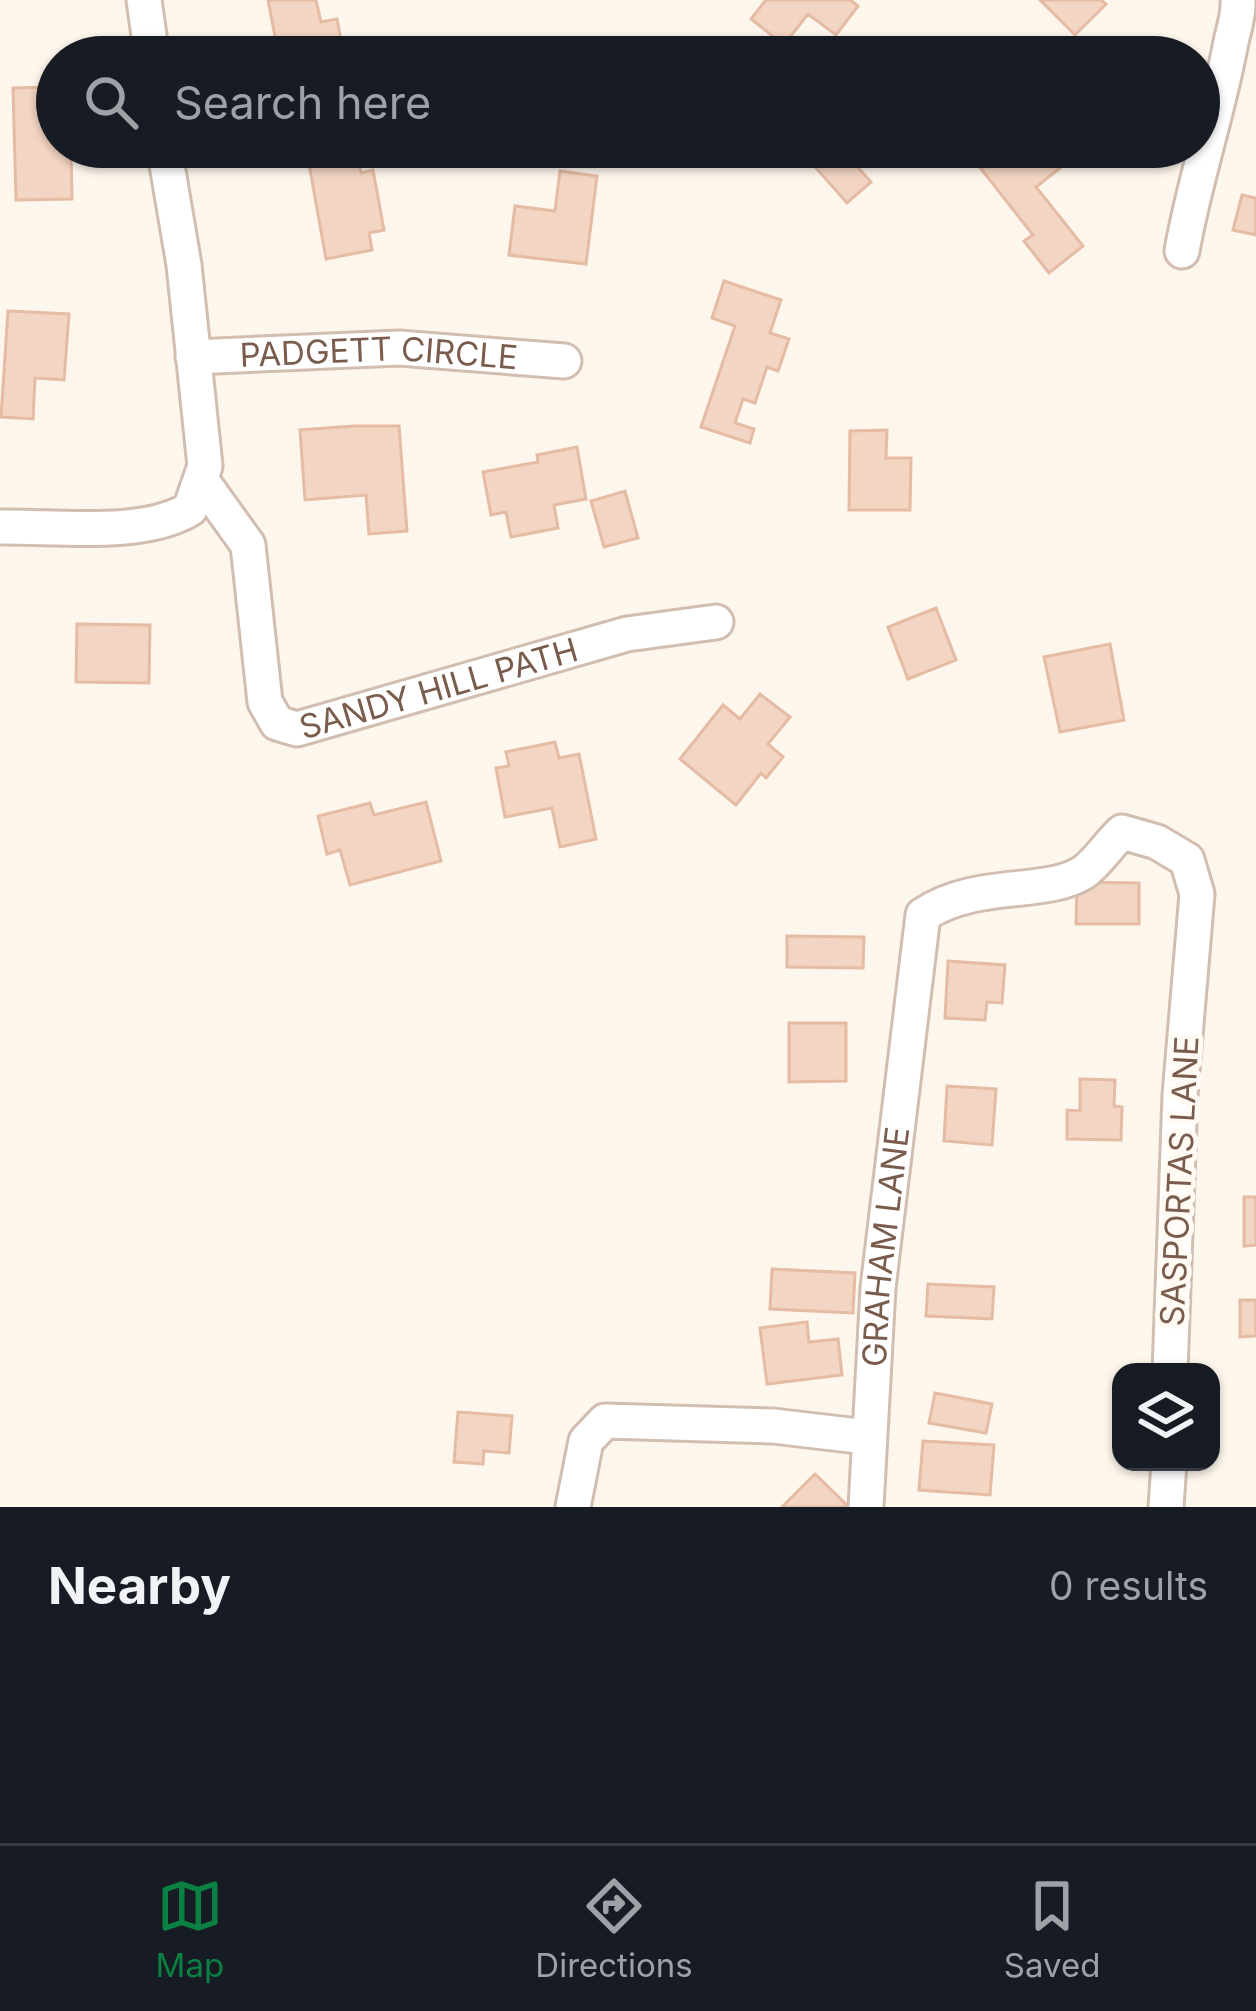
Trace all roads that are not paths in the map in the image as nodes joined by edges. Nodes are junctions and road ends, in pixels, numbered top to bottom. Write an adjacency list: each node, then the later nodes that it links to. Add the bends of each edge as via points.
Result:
1 (144, 0): 3 (street)
2 (1238, 0): 4 (street)
3 (149, 36)
4 (1220, 108)
5 (167, 168): 8 (street)
6 (1204, 168): 7 (street)
7 (1182, 251)
8 (194, 357): 9 (street, PADGETT CIRCLE, via 399,348); 10 (street)
9 (564, 361)
10 (202, 481): 11 (street, via 190,509 174,519 134,527); 12 (street, SANDY HILL PATH, via 248,545 265,702 277,723 297,729 627,634)
11 (0, 527)
12 (716, 622)
13 (1189, 990): 14 (street, SASPORTAS LANE); 15 (street, GRAHAM LANE, via 1195,878 1187,860 1122,832 1087,871 983,888 922,915)
14 (1171, 1363)
15 (868, 1437): 17 (street, via 605,1420 586,1441); 18 (street, GRAHAM LANE)
16 (1168, 1471): 19 (street)
17 (573, 1507)
18 (866, 1507)
19 (1166, 1507)

